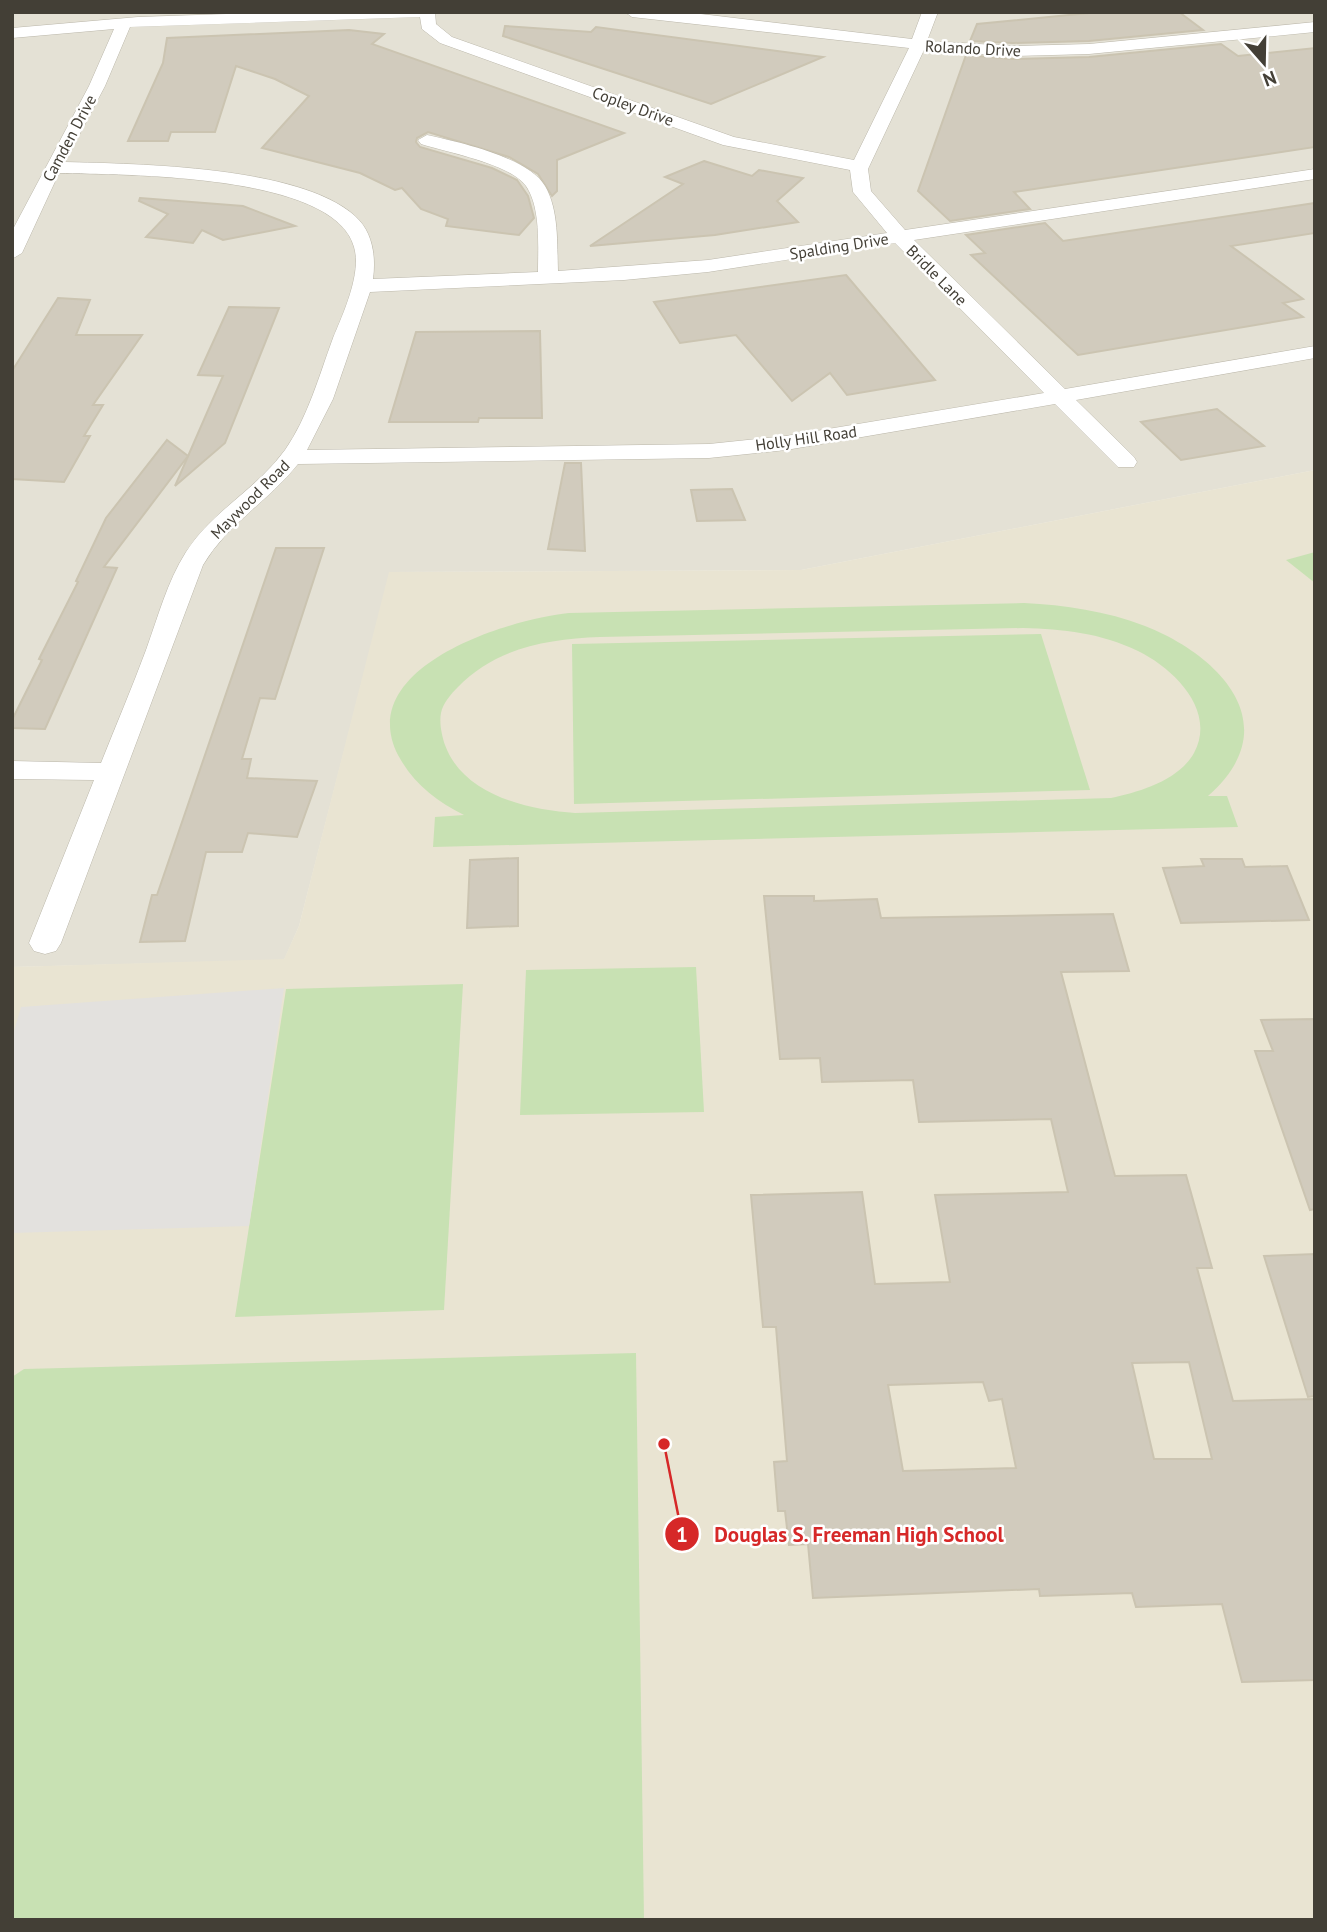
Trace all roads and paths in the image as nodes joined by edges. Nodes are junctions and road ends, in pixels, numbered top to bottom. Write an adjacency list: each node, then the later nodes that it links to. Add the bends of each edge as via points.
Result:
1 (427, 12): 4 (street); 9 (street, Copley Drive, via 428,26 446,40 695,130 759,148)
2 (632, 12): 7 (street, Rolando Drive)
3 (930, 12): 7 (street)
4 (124, 23): 6 (street); 10 (street, Camden Drive, via 108,64)
5 (1315, 27): 7 (street, Rolando Drive, via 1064,50)
6 (12, 33)
7 (919, 44): 9 (street)
8 (427, 140): 14 (street, via 531,178 540,201)
9 (861, 166): 12 (street, Bridle Lane, via 862,192)
10 (54, 167): 13 (street, Camden Drive); 15 (street, Maywood Road, via 208,176 310,196 333,207 364,243)
11 (1315, 174): 12 (street, Spalding Drive)
12 (899, 236): 14 (street, Spalding Drive, via 708,266); 17 (street, Bridle Lane)
13 (12, 253)
14 (548, 277): 15 (street, Spalding Drive)
15 (360, 286): 18 (street, Maywood Road, via 315,415)
16 (1315, 352): 17 (street, Holly Hill Road)
17 (1059, 396): 18 (street, Holly Hill Road, via 812,439 709,451); 19 (street, Bridle Lane)
18 (292, 457): 21 (street, Maywood Road, via 228,515 199,551 184,579)
19 (1126, 463)
20 (12, 770): 21 (street)
21 (112, 772): 22 (street, Maywood Road)
22 (45, 943)

